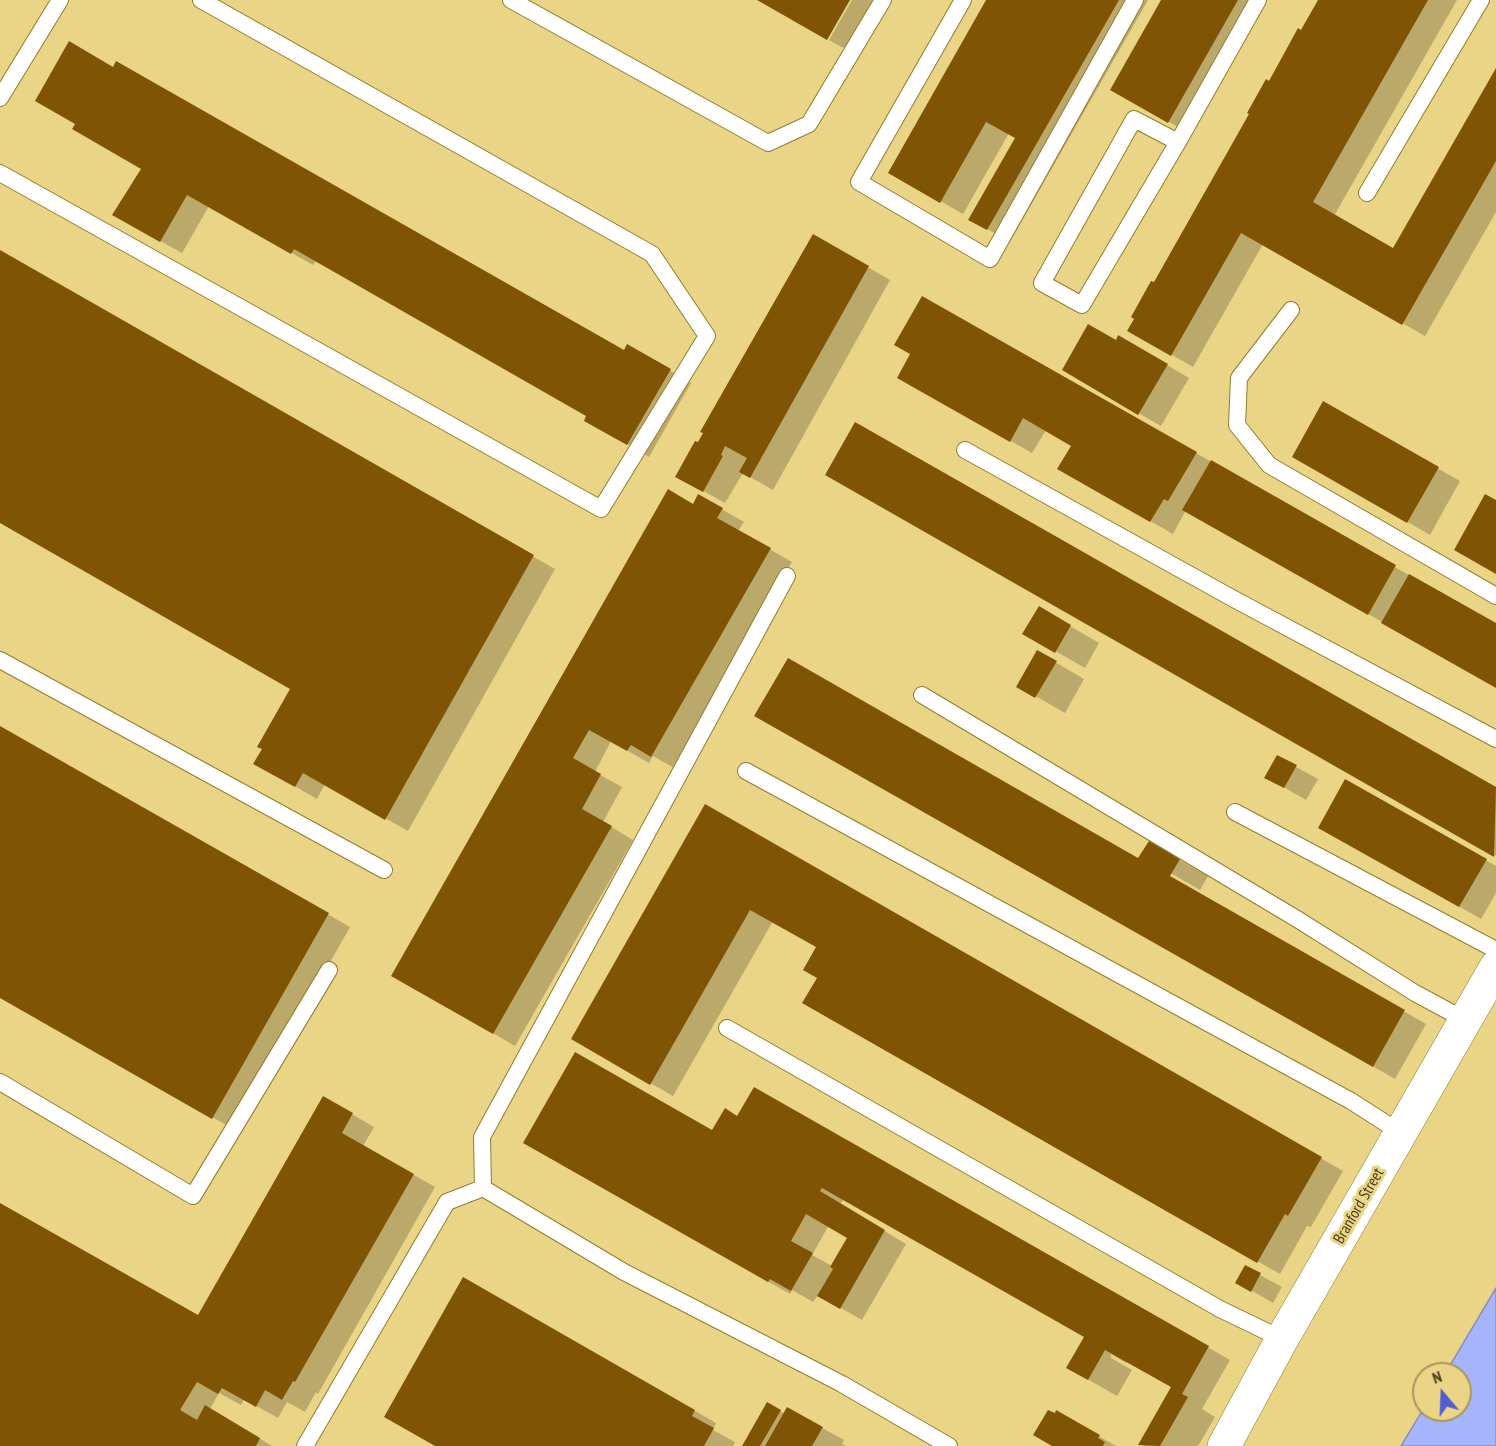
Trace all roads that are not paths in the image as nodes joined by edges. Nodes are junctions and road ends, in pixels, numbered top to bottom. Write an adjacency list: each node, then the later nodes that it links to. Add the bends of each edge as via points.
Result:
1 (60, 0): 9 (lane)
2 (201, 0): 11 (lane, via 652,254 707,336 601,509)
3 (511, 0): 4 (lane, via 768,143 809,124)
4 (883, 0)
5 (963, 0): 6 (lane, via 859,182 990,259)
6 (1135, 0)
7 (1258, 0): 10 (lane)
8 (1481, 0): 12 (lane)
9 (0, 98)
10 (1178, 142): 10 (lane, via 1134,119 1042,283 1082,305)
11 (0, 173)
12 (1367, 193)
13 (1291, 310): 16 (lane, via 1239,378 1237,425 1269,465)
14 (965, 450): 19 (lane)
15 (787, 576): 30 (lane, via 482,1137)
16 (1496, 596)
17 (0, 660): 22 (lane)
18 (922, 695): 26 (lane)
19 (1496, 739)
20 (746, 771): 29 (lane, via 1351,1101)
21 (1235, 812): 23 (lane)
22 (384, 870)
23 (1496, 950)
24 (1496, 967): 26 (main road, Branford Street)
25 (329, 970): 28 (lane, via 194,1196)
26 (1465, 1020): 29 (main road, Branford Street)
27 (727, 1028): 31 (lane, via 1220,1308)
28 (0, 1082)
29 (1401, 1133): 31 (main road, Branford Street)
30 (483, 1188): 32 (lane, via 447,1202); 33 (lane, via 624,1272 842,1384)
31 (1282, 1339): 34 (main road, Branford Street)
32 (305, 1446)
33 (949, 1446)
34 (1224, 1446)

